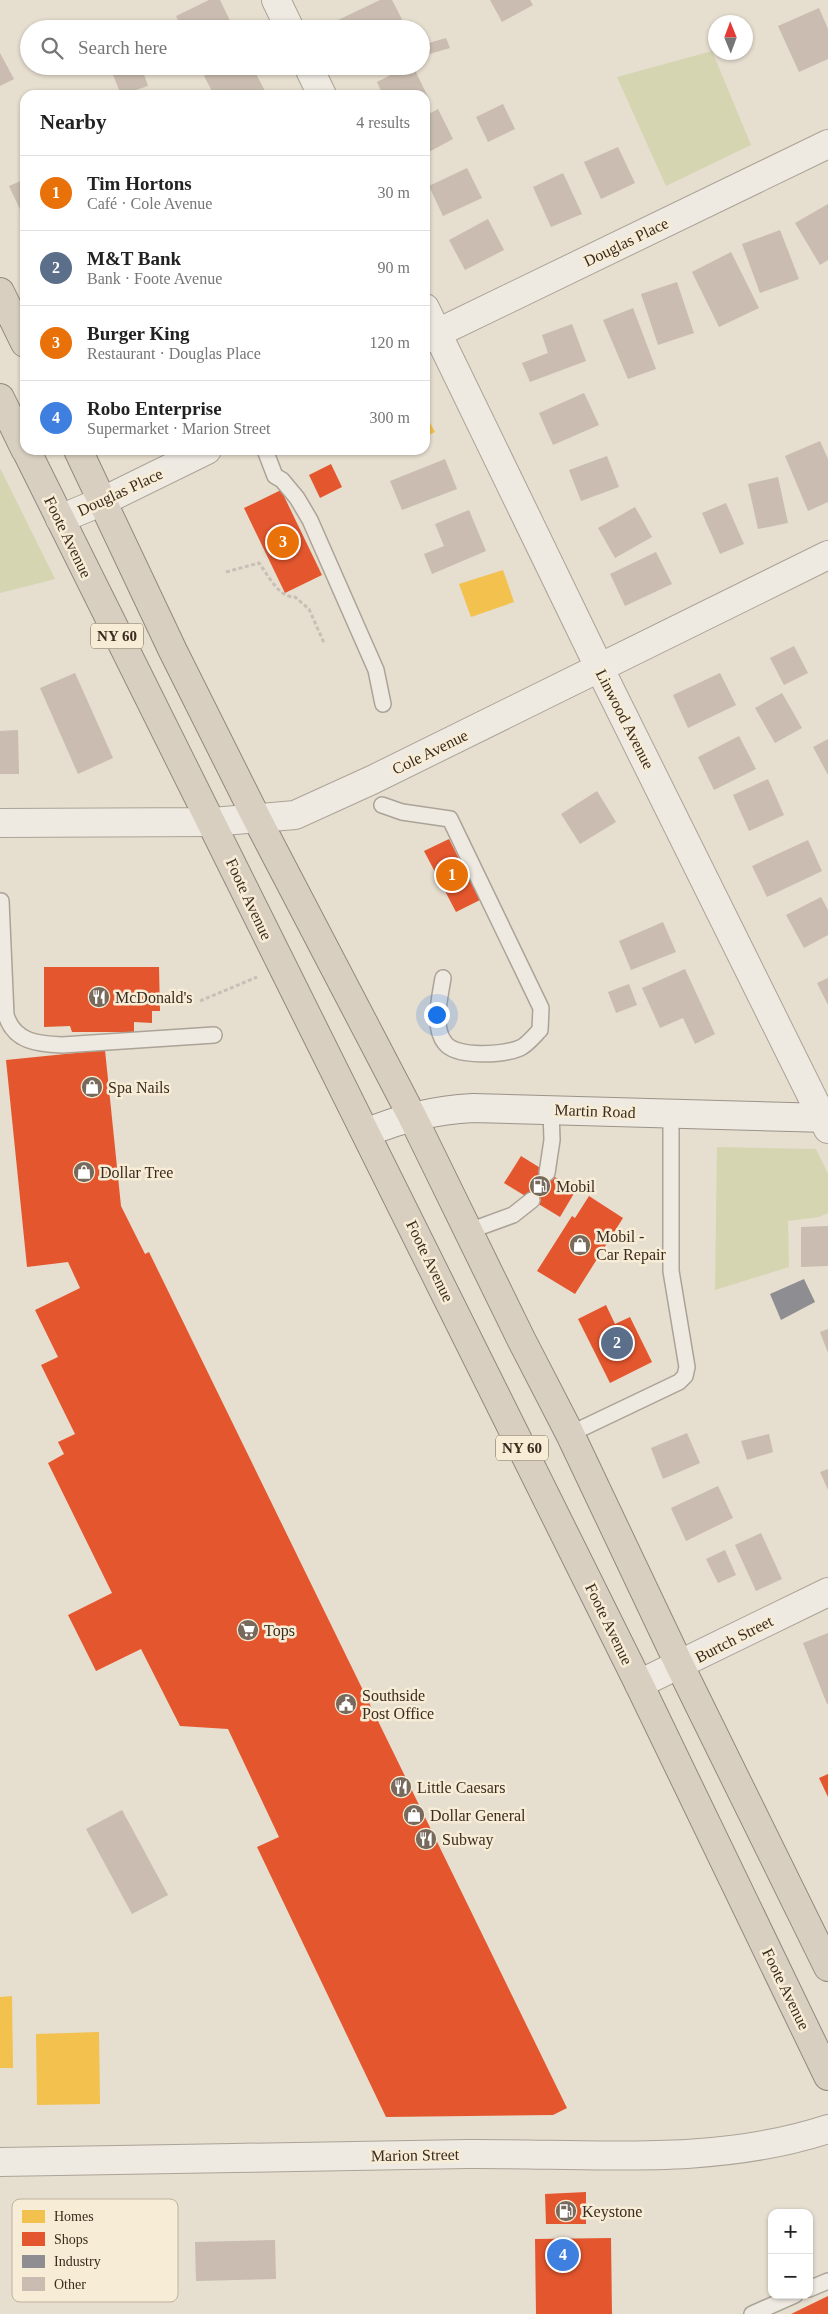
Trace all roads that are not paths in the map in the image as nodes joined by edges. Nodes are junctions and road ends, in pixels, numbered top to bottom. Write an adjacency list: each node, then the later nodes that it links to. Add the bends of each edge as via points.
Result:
1 (279, 1): 2 (street)
2 (286, 20)
3 (312, 75): 4 (street)
4 (320, 90)
5 (828, 144): 8 (street, Douglas Place)
6 (0, 292): 7 (highway)
7 (20, 333)
8 (431, 336): 18 (street, Linwood Avenue)
9 (0, 398): 10 (highway, Foote Avenue / NY 60)
10 (20, 439)
11 (28, 455): 16 (highway, Foote Avenue / NY 60)
12 (80, 455): 15 (highway, NY 60)
13 (197, 455): 15 (street, Douglas Place)
14 (267, 455): 19 (lane, via 275,476 290,488 310,520 376,670)
15 (103, 501): 16 (street, Douglas Place); 21 (highway, NY 60)
16 (60, 519): 22 (highway, Foote Avenue / NY 60)
17 (828, 555): 18 (street, Cole Avenue)
18 (599, 667): 21 (street, Cole Avenue, via 295,815); 30 (street, Linwood Avenue)
19 (383, 704)
20 (382, 805): 25 (lane, via 402,812 450,820 542,1008 540,1030 521,1048 494,1054 461,1052 446,1045 440,1034 438,1014)
21 (257, 819): 22 (street, Cole Avenue); 29 (highway, NY 60)
22 (212, 822): 23 (street, Cole Avenue); 31 (highway, Foote Avenue / NY 60)
23 (0, 823)
24 (1, 901): 26 (lane, via 6,1015 16,1034 40,1044 62,1045)
25 (443, 978)
26 (214, 1035)
27 (551, 1110): 28 (street, Martin Road); 29 (street, Martin Road, via 473,1108); 32 (lane)
28 (671, 1113): 30 (street, Martin Road); 35 (lane, via 671,1271 687,1366 685,1376 679,1382)
29 (412, 1116): 31 (street, Martin Road); 34 (highway, NY 60)
30 (826, 1122)
31 (366, 1133): 38 (highway, Foote Avenue / NY 60)
32 (548, 1172)
33 (532, 1200): 34 (lane, via 513,1215)
34 (469, 1232): 35 (highway, NY 60)
35 (570, 1434): 37 (highway, NY 60)
36 (828, 1592): 37 (street, Burtch Street)
37 (680, 1666): 38 (street, Burtch Street); 39 (highway, NY 60)
38 (639, 1684): 40 (highway, Foote Avenue / NY 60)
39 (828, 1967)
40 (828, 2076)
41 (828, 2129): 42 (street, Marion Street, via 768,2145 688,2154 467,2154)
42 (0, 2162)
43 (828, 2281): 44 (lane)
44 (813, 2287)
45 (786, 2299): 46 (lane)
46 (752, 2314)

